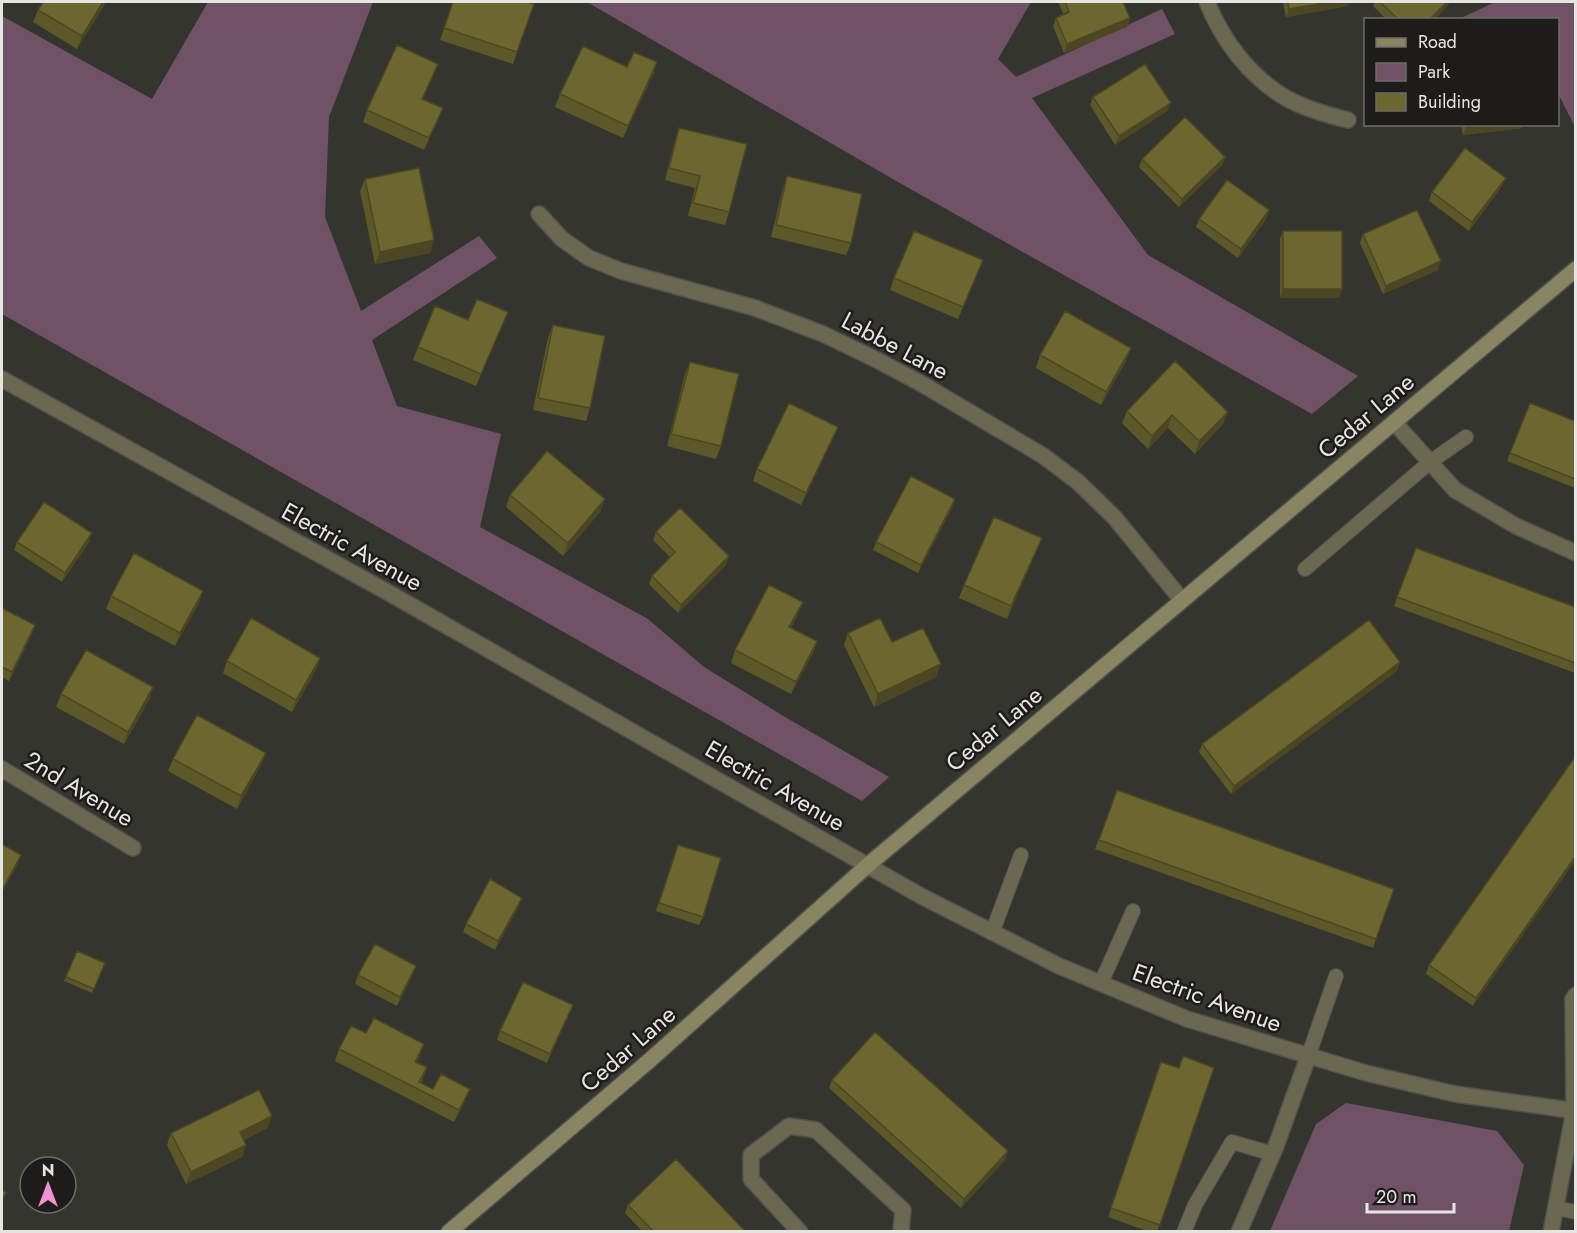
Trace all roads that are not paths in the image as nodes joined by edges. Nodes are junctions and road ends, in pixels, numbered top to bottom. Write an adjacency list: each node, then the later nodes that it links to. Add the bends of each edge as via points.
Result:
1 (1207, 2): 2 (street, via 1228,43 1257,76 1286,98)
2 (1348, 120)
3 (539, 214): 11 (street, Labbe Lane, via 562,239 589,258 621,271 755,308 823,334 922,384 1042,455 1078,482 1115,518)
4 (1574, 275): 6 (main road, Cedar Lane)
5 (2, 379): 15 (street, Electric Avenue)
6 (1394, 422): 8 (street); 11 (main road, Cedar Lane)
7 (1466, 437): 8 (lane)
8 (1430, 462): 9 (street, via 1455,490 1516,526); 10 (lane)
9 (1575, 553)
10 (1305, 569)
11 (1181, 600): 15 (main road, Cedar Lane)
12 (2, 769): 13 (street, 2nd Avenue)
13 (133, 848)
14 (1021, 855): 17 (lane)
15 (868, 865): 17 (street, Electric Avenue); 26 (main road, Cedar Lane, via 650,1060)
16 (1133, 911): 19 (lane)
17 (992, 933): 19 (street, Electric Avenue)
18 (1335, 976): 21 (lane)
19 (1101, 983): 21 (street, Electric Avenue, via 1187,1018)
20 (1575, 995): 22 (street)
21 (1308, 1057): 22 (street, Electric Avenue, via 1455,1094); 23 (street)
22 (1575, 1111): 24 (street)
23 (1273, 1154): 29 (lane, via 1232,1142); 30 (street)
24 (1556, 1208): 25 (lane); 31 (street)
25 (1575, 1212)
26 (449, 1232)
27 (800, 1232): 28 (street, via 752,1179 752,1155 789,1126 816,1130 903,1210)
28 (901, 1232)
29 (1184, 1232)
30 (1239, 1232)
31 (1551, 1232)

